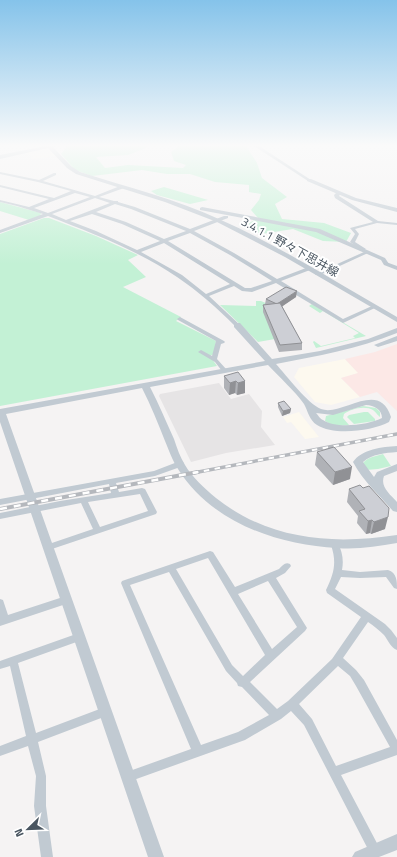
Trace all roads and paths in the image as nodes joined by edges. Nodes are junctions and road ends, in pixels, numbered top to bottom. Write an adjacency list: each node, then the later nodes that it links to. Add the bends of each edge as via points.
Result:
1 (50, 184): 6 (street)
2 (113, 184): 5 (street, 3.4.1.1 野々下思井線)
3 (318, 184): 7 (street)
4 (0, 186): 9 (street)
5 (122, 187): 8 (street); 19 (street, 3.4.1.1 野々下思井線)
6 (76, 191): 8 (street); 9 (street)
7 (339, 193): 14 (street); 20 (street, via 337,197)
8 (95, 196): 11 (street); 16 (street)
9 (53, 199): 13 (street)
10 (0, 201): 13 (street)
11 (116, 202): 15 (street); 22 (street)
12 (189, 206): 26 (street, via 312,229)
13 (30, 208): 16 (street)
14 (397, 210)
15 (92, 212): 18 (street); 24 (street)
16 (47, 214): 18 (street); 23 (street)
17 (226, 217): 19 (street)
18 (66, 221): 25 (street)
19 (218, 221): 22 (street); 29 (street, 3.4.1.1 野々下思井線)
20 (377, 222): 21 (street); 26 (street, via 352,228 356,236 352,242)
21 (397, 224)
22 (190, 231): 24 (street); 31 (street)
23 (0, 232)
24 (164, 241): 25 (street); 32 (street)
25 (138, 251): 33 (street)
26 (364, 252): 27 (street, via 383,259); 30 (street)
27 (386, 264): 28 (street)
28 (397, 268)
29 (308, 269): 30 (street, 3.4.1.1 野々下思井線); 31 (street)
30 (318, 274): 34 (street, 3.4.1.1 野々下思井線)
31 (276, 281): 32 (street, via 252,290 244,290); 34 (street, via 344,320)
32 (235, 284): 33 (street)
33 (207, 295): 37 (street)
34 (374, 307): 36 (street, 3.4.1.1 野々下思井線)
35 (180, 320): 41 (street, via 221,341)
36 (397, 320)
37 (237, 325): 42 (street)
38 (397, 330): 42 (street, via 354,346)
39 (397, 338): 42 (street, via 357,351)
40 (201, 352): 41 (street)
41 (214, 359): 43 (street)
42 (273, 364): 43 (street); 44 (street); 45 (street)
43 (224, 370): 44 (street)
44 (147, 388): 47 (street); 50 (street)
45 (308, 404): 46 (street); 48 (street, via 309,410)
46 (324, 412): 48 (street); 48 (street, via 371,402 379,405 387,417 380,423 337,429)
47 (1, 415): 56 (street)
48 (322, 424)
49 (397, 449): 52 (street, via 360,458 359,464)
50 (180, 464): 54 (street, via 155,473); 65 (street, via 200,491 240,519 273,533)
51 (397, 467): 53 (street)
52 (363, 471): 53 (street); 55 (street)
53 (383, 472): 55 (street, via 378,476)
54 (112, 482): 56 (street); 57 (street)
55 (379, 489): 61 (street)
56 (30, 496): 59 (street); 60 (street)
57 (116, 496): 58 (street); 63 (street, via 142,491 153,512)
58 (84, 501): 60 (street); 63 (street)
59 (0, 502)
60 (35, 508): 62 (street); 66 (street)
61 (397, 508)
62 (0, 516)
63 (97, 530): 66 (street)
64 (397, 539): 65 (street, via 371,544)
65 (336, 545): 69 (street, via 340,561)
66 (49, 548): 73 (street)
67 (287, 566): 70 (street)
68 (170, 567): 72 (street, via 210,554); 83 (street, via 229,668); 90 (street, via 125,583)
69 (339, 572): 71 (street, via 360,575 388,574); 75 (street, via 330,590)
70 (270, 576): 72 (street); 79 (street, via 302,628)
71 (397, 585)
72 (233, 592): 79 (street)
73 (66, 600): 76 (street); 77 (street)
74 (0, 603): 76 (street)
75 (367, 616): 78 (street, via 388,633); 80 (street)
76 (2, 621)
77 (79, 637): 81 (street); 85 (street)
78 (397, 646)
79 (272, 656): 83 (street)
80 (337, 659): 84 (street); 88 (street, via 360,683)
81 (14, 660): 82 (street); 87 (street)
82 (0, 665)
83 (242, 683): 86 (street)
84 (292, 704): 86 (street); 91 (street, via 308,722)
85 (106, 712): 87 (street); 92 (street)
86 (277, 716): 90 (street, via 259,728)
87 (32, 739): 89 (street); 95 (street, via 41,776 41,817)
88 (397, 750): 91 (street)
89 (0, 751)
90 (198, 752): 92 (street)
91 (334, 772): 94 (street)
92 (128, 777): 96 (street)
93 (397, 842): 94 (street)
94 (375, 851): 97 (street)
95 (47, 857)
96 (156, 857)
97 (360, 857)

